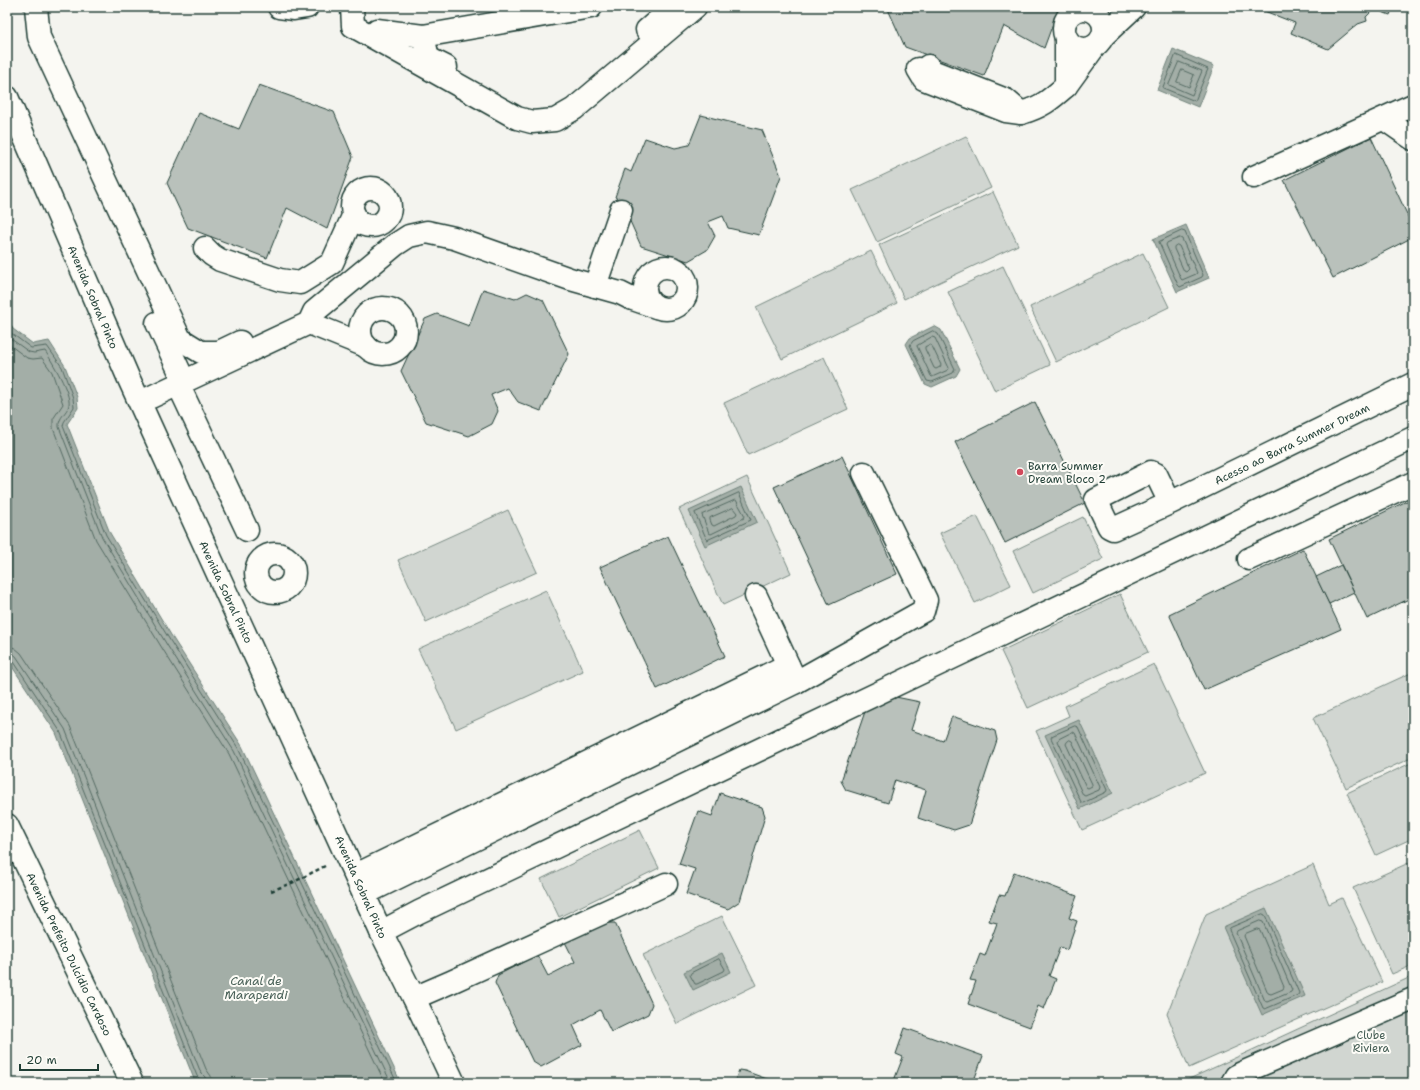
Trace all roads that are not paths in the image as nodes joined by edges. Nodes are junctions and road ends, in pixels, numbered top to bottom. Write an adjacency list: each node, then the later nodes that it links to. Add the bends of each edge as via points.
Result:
1 (24, 7): 36 (street, via 26,45)
2 (36, 7): 34 (street, via 39,37 180,339 201,352 219,352 303,313)
3 (280, 7): 4 (street)
4 (307, 7)
5 (352, 7): 9 (street, via 353,26 517,118 532,122 555,120 574,109)
6 (366, 7): 13 (street, via 363,22)
7 (518, 7): 13 (street)
8 (591, 7): 14 (street)
9 (695, 7)
10 (1134, 7): 16 (street)
11 (669, 8): 17 (street, via 558,108 533,112)
12 (1099, 8): 15 (street, via 1077,9 1071,13 1064,25); 16 (street, via 1105,30)
13 (378, 30): 14 (street); 17 (street)
14 (423, 36): 17 (street)
15 (1066, 38): 16 (street, via 1082,49); 19 (street)
16 (1099, 41): 19 (street)
17 (428, 58)
18 (923, 68): 19 (street, via 924,79 1006,111 1021,113 1037,108)
19 (1066, 86)
20 (7, 97): 49 (street, Avenida Sobral Pinto, via 128,377)
21 (1413, 105): 22 (street)
22 (1384, 119): 23 (street); 24 (street)
23 (1413, 139)
24 (1254, 177)
25 (621, 210): 31 (street)
26 (354, 214): 27 (street, via 362,224); 27 (street, via 353,202 361,192 373,188 388,198 390,204 388,216); 29 (street, via 332,263 300,283 280,280 220,260)
27 (380, 224): 28 (street)
28 (394, 245): 31 (street, via 409,236 427,232 454,238); 34 (street)
29 (206, 248)
30 (648, 277): 32 (street, via 637,286); 33 (street, via 645,283 646,296); 33 (street, via 652,272 665,267 679,271 686,282 687,289 682,303 670,309)
31 (595, 286): 32 (street)
32 (620, 293): 33 (street)
33 (656, 307)
34 (312, 317): 35 (street, via 335,333); 36 (street)
35 (363, 336)
36 (181, 383): 38 (street); 44 (street, via 247,530)
37 (1413, 384): 42 (street, Acesso ao Barra Summer Dream)
38 (151, 397)
39 (1413, 438): 50 (street)
40 (864, 473): 46 (street, via 926,600 923,611)
41 (1413, 483): 43 (street)
42 (1170, 503)
43 (1249, 559)
44 (264, 560)
45 (756, 596): 46 (street)
46 (792, 673): 49 (street)
47 (7, 825): 53 (street, Avenida Prefeito Dulcídio Cardoso)
48 (666, 884): 51 (street)
49 (360, 885): 50 (street, Avenida Sobral Pinto)
50 (381, 932): 51 (street, Avenida Sobral Pinto)
51 (414, 998): 54 (street, Avenida Sobral Pinto)
52 (1413, 999): 55 (street, via 1242,1073 1236,1076)
53 (132, 1083)
54 (454, 1083)
55 (1232, 1083)

